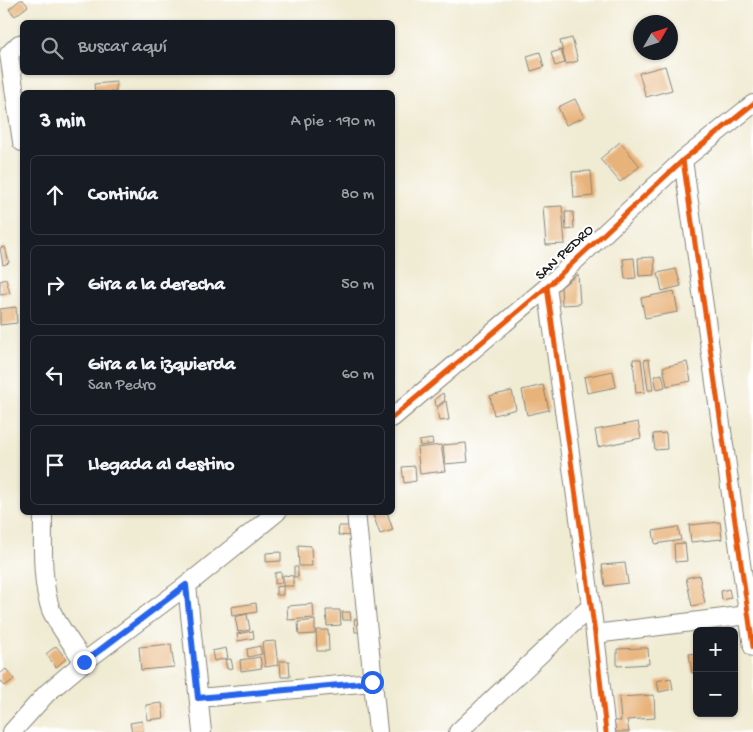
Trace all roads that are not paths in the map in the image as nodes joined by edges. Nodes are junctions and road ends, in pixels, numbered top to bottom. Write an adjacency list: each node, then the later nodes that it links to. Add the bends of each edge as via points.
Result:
1 (20, 44): 3 (street, via 9,54)
2 (753, 104): 4 (street, SAN PEDRO)
3 (20, 128)
4 (683, 160): 5 (street, SAN PEDRO); 12 (street)
5 (547, 287): 6 (street, SAN PEDRO); 11 (street)
6 (395, 415)
7 (43, 515): 15 (street, via 45,575 51,610)
8 (273, 515): 10 (street)
9 (356, 515): 16 (street)
10 (186, 585): 15 (street); 17 (street)
11 (590, 607): 13 (street); 21 (street)
12 (748, 615): 13 (street); 14 (street)
13 (595, 634): 22 (street)
14 (753, 647)
15 (84, 662): 18 (street, via 47,693)
16 (372, 682): 17 (street); 20 (street)
17 (198, 698): 19 (street)
18 (12, 732)
19 (202, 732)
20 (378, 732)
21 (458, 732)
22 (606, 732)

